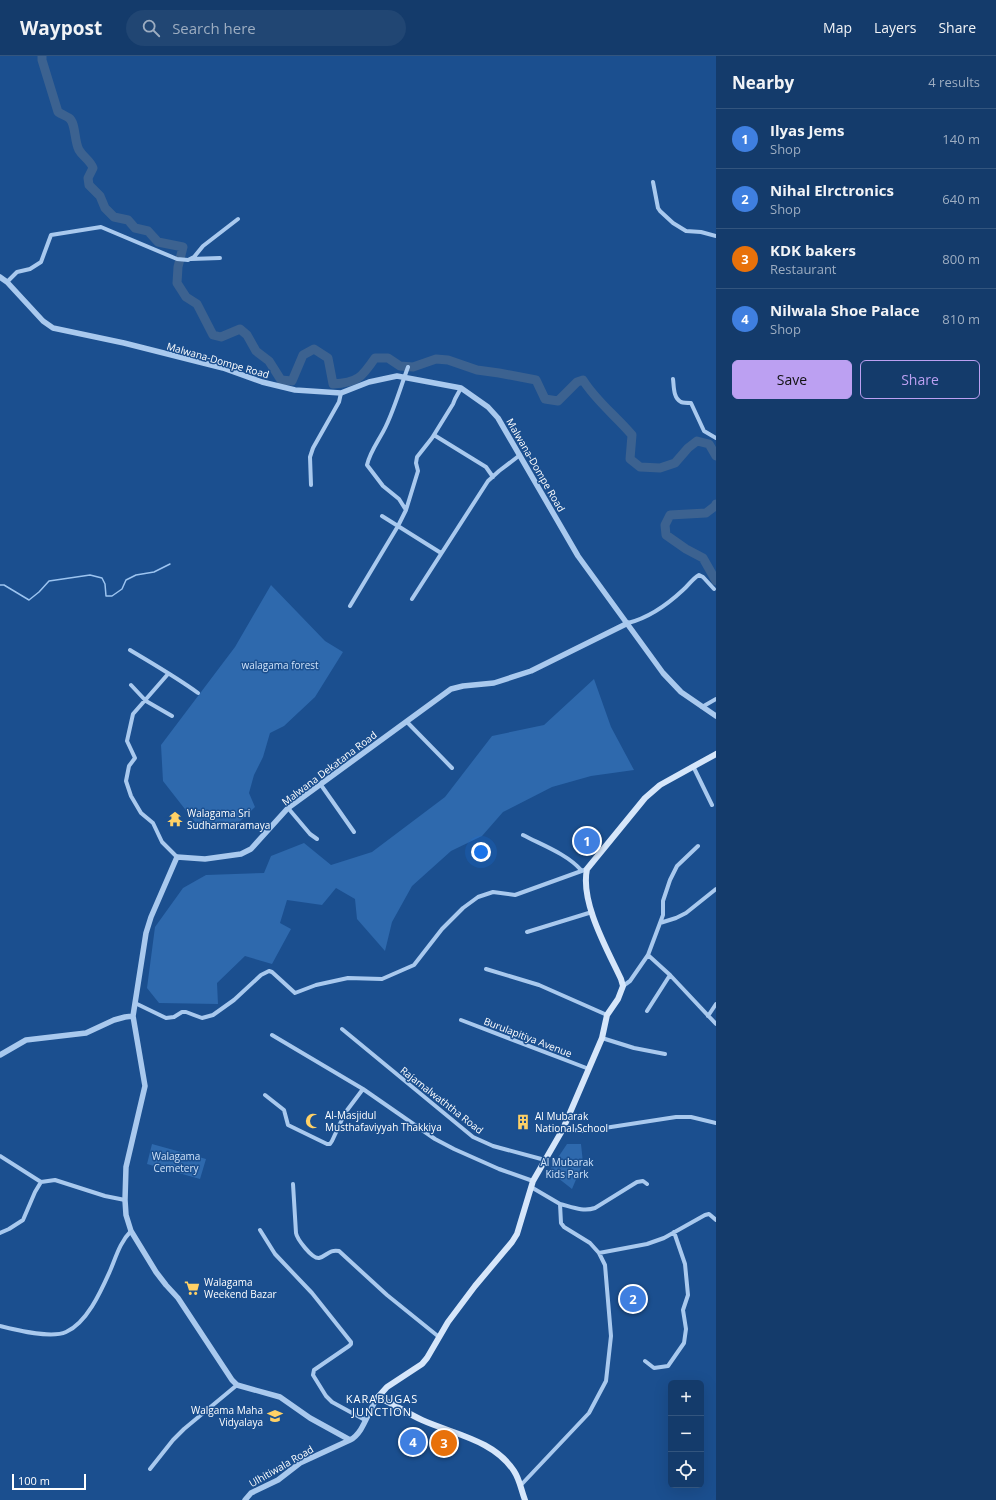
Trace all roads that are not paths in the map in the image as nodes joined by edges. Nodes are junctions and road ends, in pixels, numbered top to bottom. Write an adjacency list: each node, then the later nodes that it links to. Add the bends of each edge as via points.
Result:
1 (653, 182): 3 (street, via 658,208 673,223 686,231)
2 (238, 219): 5 (street)
3 (716, 236)
4 (220, 258): 5 (street)
5 (190, 259): 7 (street, via 177,259 101,227 95,227 51,235 41,262 30,269 17,272)
6 (0, 277): 7 (street, Malwana-Dompe Road)
7 (7, 282): 12 (street, Malwana-Dompe Road, via 43,321 53,328 215,366 294,390)
8 (408, 367): 9 (street)
9 (404, 377): 11 (street, Malwana-Dompe Road); 12 (street, Malwana-Dompe Road, via 369,382); 18 (street, via 386,425 367,465)
10 (673, 379): 14 (street, via 678,399 683,403 691,403 704,431)
11 (461, 388): 13 (street); 15 (street, Malwana-Dompe Road, via 488,407 498,418)
12 (341, 393): 17 (street, via 339,402 313,448 310,457)
13 (434, 435): 16 (street, via 486,468); 18 (street, via 417,457 418,471)
14 (716, 438)
15 (520, 455): 16 (street); 25 (street, Malwana-Dompe Road, via 578,556)
16 (493, 476): 21 (street)
17 (310, 485)
18 (406, 510): 20 (street)
19 (382, 516): 20 (street)
20 (398, 526): 21 (street); 24 (street)
21 (441, 554): 23 (street)
22 (714, 589): 25 (street, via 699,575 665,604 641,620)
23 (412, 599)
24 (350, 606)
25 (628, 623): 32 (street, Malwana-Dompe Road, via 663,673 681,692); 35 (street, Malwana Dekatana Road, via 531,671 494,683 451,689)
26 (130, 650): 27 (street)
27 (168, 674): 29 (street); 31 (street)
28 (131, 685): 31 (street)
29 (198, 693)
30 (716, 699): 32 (street)
31 (146, 701): 33 (street); 46 (street, via 134,714 127,741 135,758 129,766 126,781 141,813 153,823 162,842)
32 (702, 706): 34 (street, Malwana-Dompe Road)
33 (172, 716)
34 (716, 716)
35 (407, 722): 38 (street); 39 (street, Malwana Dekatana Road)
36 (716, 754): 37 (main road)
37 (693, 766): 40 (street); 47 (main road, via 660,785 645,798)
38 (452, 768)
39 (321, 785): 41 (street, Malwana Dekatana Road); 42 (street)
40 (712, 805)
41 (288, 808): 44 (street); 46 (street, Malwana Dekatana Road, via 252,849 241,854 205,860)
42 (354, 832)
43 (523, 835): 47 (street)
44 (316, 839)
45 (698, 846): 50 (street, via 677,866 670,880 663,901)
46 (177, 857): 56 (street, via 146,933)
47 (584, 870): 49 (main road); 56 (street, via 515,896 492,892 478,897 442,929 414,965 382,979 348,978 295,993 269,971 261,974 234,1000 213,1015 202,1018 182,1012 166,1018)
48 (716, 889): 50 (street, via 686,913)
49 (592, 912): 51 (street); 55 (main road, via 598,932)
50 (660, 923): 52 (street)
51 (526, 932)
52 (648, 955): 54 (street); 55 (street, via 630,981)
53 (486, 969): 59 (street, via 539,985)
54 (670, 975): 58 (street); 61 (street)
55 (623, 986): 59 (main road)
56 (135, 1003): 60 (street)
57 (716, 1004): 61 (street)
58 (646, 1011)
59 (606, 1015): 66 (main road)
60 (133, 1016): 68 (street, via 114,1020 86,1032 26,1040); 80 (street, via 145,1086 126,1167)
61 (708, 1016): 63 (street)
62 (461, 1020): 69 (street, Burulapitiya Avenue)
63 (716, 1024)
64 (342, 1029): 75 (street, Rajamalwaththa Road, via 473,1137 493,1146)
65 (272, 1034): 70 (street)
66 (602, 1038): 67 (street); 69 (main road)
67 (665, 1054)
68 (0, 1055)
69 (589, 1069): 73 (main road)
70 (363, 1089): 71 (street, via 345,1113 330,1144 288,1125 284,1110); 78 (street, via 435,1139)
71 (265, 1095)
72 (716, 1123): 73 (street, via 691,1117 676,1117 585,1131)
73 (563, 1129): 75 (main road)
74 (0, 1156): 76 (street)
75 (545, 1160): 78 (main road)
76 (41, 1182): 80 (street, via 54,1180); 86 (street, via 23,1220)
77 (293, 1184): 89 (street, via 297,1237 312,1255 319,1258 330,1251 339,1251 387,1295)
78 (532, 1184): 81 (street); 89 (main road, via 517,1234 474,1286)
79 (647, 1184): 81 (street, via 643,1181 637,1182 589,1210)
80 (124, 1200): 84 (street)
81 (560, 1204): 87 (street, via 561,1223 564,1227 590,1243)
82 (716, 1220): 85 (street, via 709,1214 705,1215)
83 (260, 1230): 93 (street, via 275,1254 312,1293 351,1342 350,1346 314,1370 313,1375 332,1402)
84 (131, 1231): 88 (street, via 124,1239 88,1313 66,1332 56,1334 18,1331); 91 (street, via 156,1272 178,1298 232,1380)
85 (674, 1232): 87 (street, via 647,1244); 90 (street, via 685,1264 688,1295 683,1310 686,1329 684,1343 668,1366 654,1368)
86 (0, 1233)
87 (599, 1253): 96 (street, via 605,1265 611,1336 606,1381 589,1413)
88 (0, 1326)
89 (439, 1337): 92 (main road, via 422,1364 387,1387)
90 (645, 1361)
91 (238, 1385): 94 (street, via 280,1397 310,1418); 95 (street, via 177,1437)
92 (378, 1397): 93 (street); 96 (main road, via 496,1453 514,1472)
93 (365, 1420): 94 (street, via 360,1432)
94 (350, 1440): 97 (street, Ulhitiwala Road, via 300,1463 278,1480 251,1493)
95 (150, 1469)
96 (521, 1485): 98 (main road)
97 (245, 1500)
98 (525, 1500)

